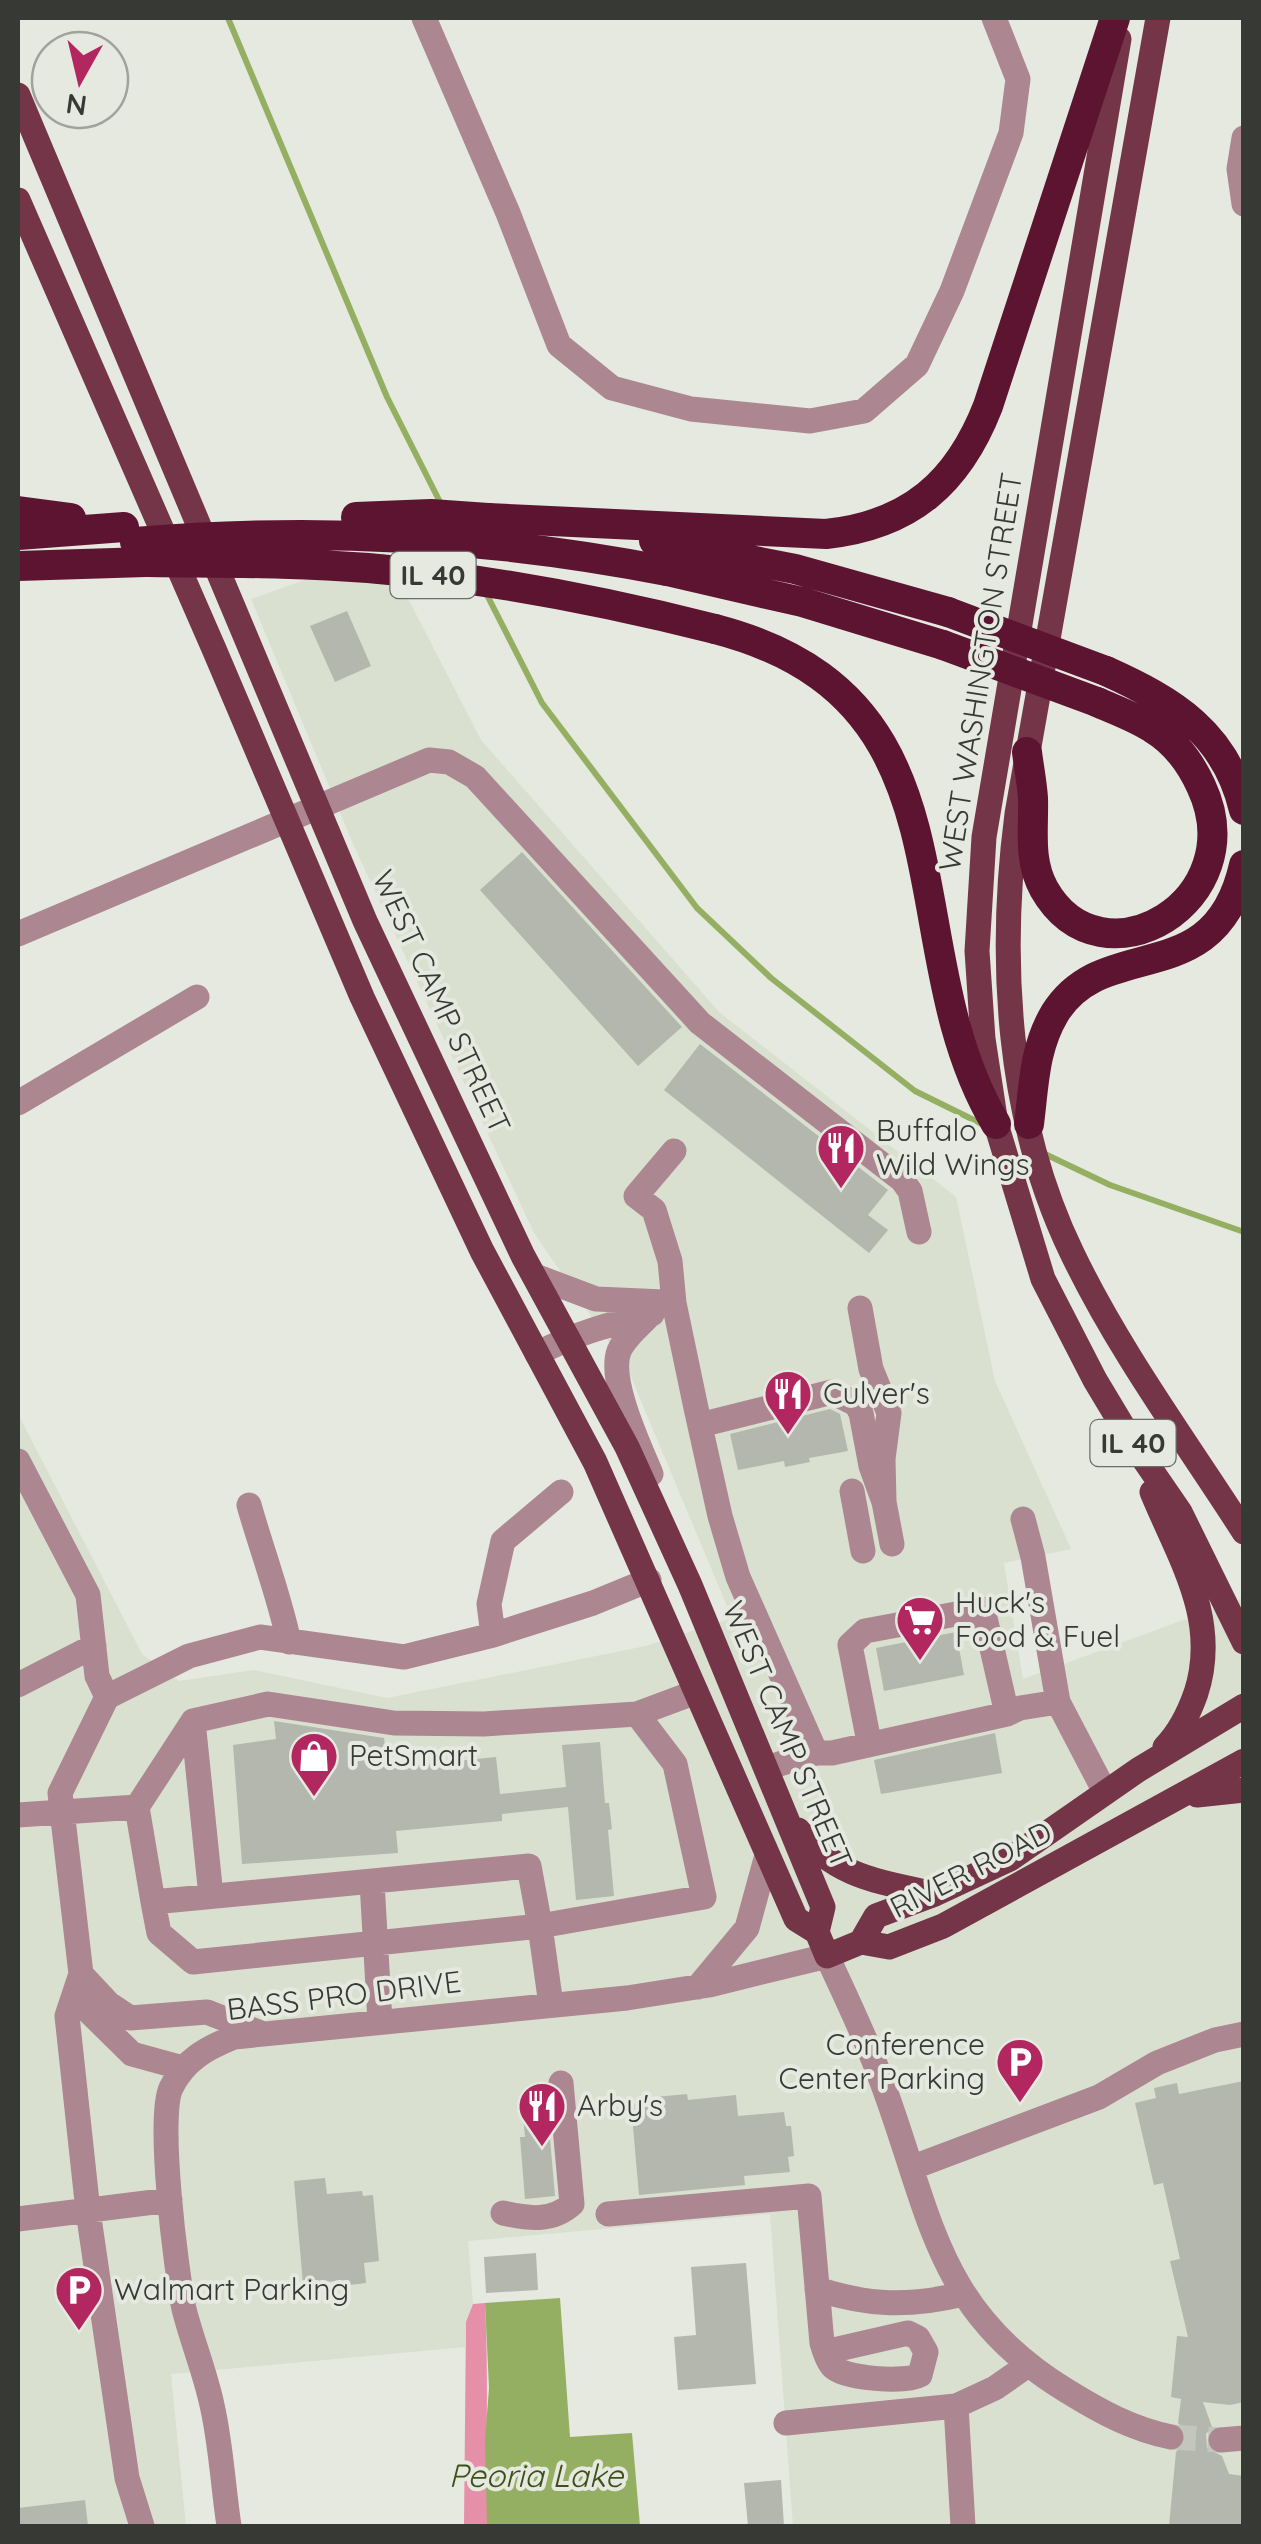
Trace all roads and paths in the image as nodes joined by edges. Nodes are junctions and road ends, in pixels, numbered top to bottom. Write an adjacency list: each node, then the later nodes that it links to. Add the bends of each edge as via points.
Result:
1 (424, 18): 2 (street, via 559,345 612,388 691,409 810,421 864,410 917,365 952,292 1011,133 1018,79)
2 (994, 18)
3 (1115, 18): 11 (highway, via 988,406 947,478 910,509 850,532)
4 (1123, 18): 25 (main road, WEST WASHINGTON STREET, via 984,837 977,951)
5 (1158, 18): 16 (main road, WEST WASHINGTON STREET)
6 (18, 95): 17 (main road, WEST CAMP STREET)
7 (1244, 138): 9 (street)
8 (18, 200): 19 (main road)
9 (1244, 204)
10 (18, 511): 13 (highway, via 54,514)
11 (646, 533): 13 (highway, IL 40, bridge, via 431,514); 18 (highway, bridge, via 948,612 1160,697 1194,722 1228,765)
12 (18, 535): 13 (highway, IL 40)
13 (129, 540): 14 (highway); 15 (highway, IL 40); 16 (highway, bridge, via 280,534 425,537 532,548 802,602 943,645 1134,718 1184,756 1206,795 1212,850 1199,886 1179,910 1149,926 1114,932 1087,927 1059,908 1034,858); 25 (highway, IL 40, bridge, via 563,595 715,629 770,649 820,678 850,705 902,782 955,1024 970,1076)
14 (18, 558)
15 (18, 566)
16 (1027, 752): 23 (main road, WEST WASHINGTON STREET, via 1008,906 1009,1012)
17 (318, 808): 19 (street); 28 (street, via 429,760 464,768 700,1023 902,1180); 29 (main road, WEST CAMP STREET, via 399,995)
18 (1244, 810)
19 (286, 822): 21 (street); 34 (main road, via 415,1112)
20 (1244, 864): 23 (highway, IL 40, via 1228,907 1196,942 1086,983 1064,1000)
21 (18, 934)
22 (197, 997): 24 (street)
23 (1026, 1056): 26 (highway, IL 40, via 1032,1072)
24 (18, 1103)
25 (996, 1124): 37 (main road, WEST WASHINGTON STREET / IL 40, via 1044,1279)
26 (1029, 1124): 46 (main road, IL 40, via 1070,1251)
27 (674, 1150): 30 (street, via 636,1196 654,1210)
28 (919, 1232)
29 (535, 1276): 30 (street, via 596,1300); 33 (main road, WEST CAMP STREET)
30 (674, 1303): 32 (street); 36 (street)
31 (860, 1308): 38 (street, via 871,1370 889,1413)
32 (650, 1314): 33 (street); 42 (street, via 621,1346 616,1362 652,1477)
33 (568, 1337): 34 (street); 42 (main road, WEST CAMP STREET)
34 (538, 1354): 49 (main road)
35 (832, 1392): 36 (street); 38 (street, via 868,1394 878,1407); 43 (street, via 861,1413)
36 (700, 1425): 63 (street, via 738,1577)
37 (1134, 1445): 52 (main road, WEST WASHINGTON STREET / IL 40, via 1180,1512); 66 (main road, via 1198,1600 1205,1648 1200,1680 1177,1734)
38 (884, 1459): 43 (street)
39 (18, 1460): 53 (street, via 88,1594)
40 (852, 1491): 48 (street)
41 (562, 1492): 50 (street, via 503,1542 489,1604)
42 (650, 1498): 65 (main road, WEST CAMP STREET)
43 (884, 1502): 47 (street)
44 (249, 1505): 51 (street)
45 (1022, 1519): 57 (street)
46 (1244, 1532)
47 (892, 1544)
48 (864, 1550)
49 (648, 1580): 50 (street); 55 (main road)
50 (493, 1635): 51 (street, via 404,1657)
51 (289, 1642): 56 (street, via 260,1637 190,1656)
52 (1244, 1642)
53 (94, 1646): 54 (street); 56 (street)
54 (18, 1685)
55 (696, 1692): 59 (street); 74 (main road)
56 (107, 1697): 70 (street, via 60,1793)
57 (1058, 1702): 60 (street); 68 (street)
58 (1244, 1706): 66 (main road, RIVER ROAD)
59 (637, 1714): 61 (street, via 394,1724 268,1704); 79 (street, via 675,1764 704,1897)
60 (1007, 1714): 62 (street); 62 (street, via 983,1609 865,1630 850,1645)
61 (193, 1721): 69 (street); 77 (street)
62 (868, 1742): 63 (street)
63 (816, 1753): 65 (street)
64 (1244, 1761): 73 (main road, RIVER ROAD)
65 (766, 1768): 71 (main road, WEST CAMP STREET)
66 (1138, 1770): 68 (main road, RIVER ROAD)
67 (1244, 1790): 73 (main road, via 1209,1792)
68 (1105, 1792): 76 (main road, RIVER ROAD, via 1010,1858)
69 (137, 1807): 70 (street); 78 (street)
70 (62, 1810): 72 (street); 83 (street)
71 (785, 1814): 76 (main road, via 840,1868); 82 (main road, WEST CAMP STREET, via 823,1907)
72 (18, 1815)
73 (1141, 1817): 80 (main road, RIVER ROAD, via 943,1926 889,1948)
74 (767, 1855): 82 (main road, via 796,1919); 84 (street, via 747,1928)
75 (372, 1882): 77 (street); 79 (street, via 530,1866); 81 (street)
76 (935, 1894): 80 (main road, RIVER ROAD, via 876,1916)
77 (211, 1896): 78 (street)
78 (152, 1902): 81 (street, via 159,1933 193,1962)
79 (540, 1926): 81 (street); 85 (street)
80 (861, 1942): 82 (main road, BASS PRO DRIVE)
81 (376, 1943): 86 (street)
82 (822, 1944): 84 (street, BASS PRO DRIVE); 91 (street)
83 (78, 1986): 87 (street, via 130,2018 207,2012); 89 (street, via 132,2054); 93 (street, via 67,2016)
84 (698, 1987): 85 (street, BASS PRO DRIVE)
85 (551, 2006): 86 (street, BASS PRO DRIVE)
86 (380, 2022): 87 (street, BASS PRO DRIVE)
87 (262, 2034): 89 (street, BASS PRO DRIVE, via 234,2036)
88 (1244, 2034): 91 (street, via 1156,2063 1098,2098)
89 (182, 2068): 92 (street, via 165,2112)
90 (561, 2082): 94 (street, via 572,2204 559,2216)
91 (911, 2168): 98 (street, via 936,2243)
92 (170, 2200): 93 (street); 105 (street, via 184,2308 212,2405)
93 (88, 2210): 96 (street); 104 (street, via 127,2478)
94 (503, 2213)
95 (608, 2214): 97 (street, via 809,2196)
96 (18, 2219)
97 (817, 2289): 98 (street, via 858,2302 925,2303); 99 (street)
98 (964, 2294): 100 (street, via 998,2340)
99 (825, 2352)
100 (1028, 2366): 101 (street); 103 (street, via 1140,2431)
101 (956, 2406): 102 (street); 106 (street)
102 (786, 2423)
103 (1171, 2436)
104 (142, 2526)
105 (228, 2526)
106 (963, 2526)

